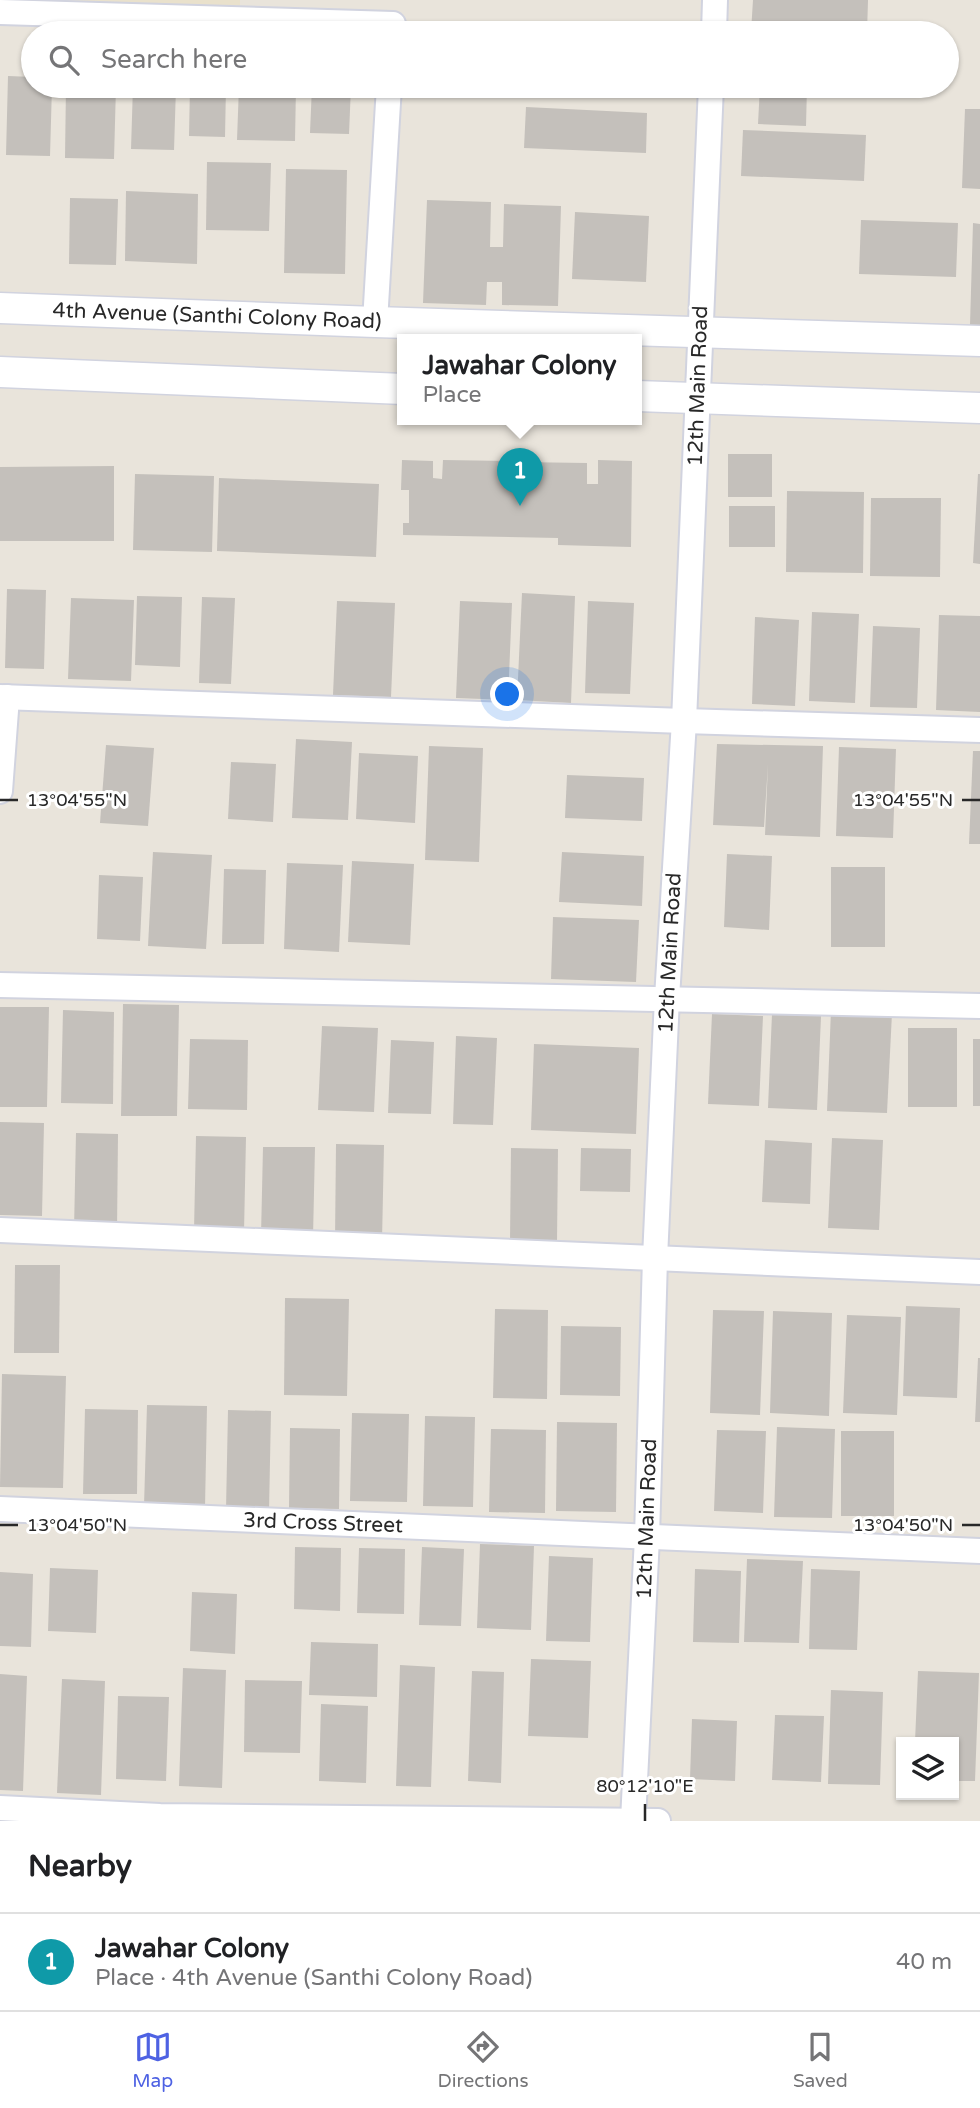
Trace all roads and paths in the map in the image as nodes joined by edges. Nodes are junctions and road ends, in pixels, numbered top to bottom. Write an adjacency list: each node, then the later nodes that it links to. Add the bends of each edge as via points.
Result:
1 (715, 0): 5 (street)
2 (243, 10): 3 (street); 4 (street)
3 (0, 12)
4 (393, 19)
5 (714, 21)
6 (388, 98): 9 (street)
7 (710, 98): 10 (street, 12th Main Road)
8 (0, 308): 9 (street, 4th Avenue (Santhi Colony Road))
9 (375, 322): 10 (street, 4th Avenue (Santhi Colony Road))
10 (700, 332): 11 (street, 4th Avenue (Santhi Colony Road)); 15 (street, 12th Main Road)
11 (980, 341)
12 (0, 372): 13 (street)
13 (397, 389)
14 (642, 396): 15 (street)
15 (697, 398): 16 (street); 18 (street, 12th Main Road)
16 (980, 408)
17 (4, 697): 18 (street); 20 (street)
18 (684, 721): 19 (street); 22 (street, 12th Main Road)
19 (980, 730)
20 (0, 791)
21 (0, 985): 22 (street)
22 (667, 998): 23 (street); 25 (street, 12th Main Road)
23 (980, 1006)
24 (0, 1230): 25 (street)
25 (655, 1258): 26 (street); 28 (street, 12th Main Road)
26 (980, 1272)
27 (0, 1509): 28 (street, 3rd Cross Street)
28 (647, 1537): 29 (street, 3rd Cross Street); 32 (street, 12th Main Road)
29 (980, 1551)
30 (5, 1812): 31 (street)
31 (160, 1819): 32 (street)
32 (633, 1820): 33 (street)
33 (658, 1821)

